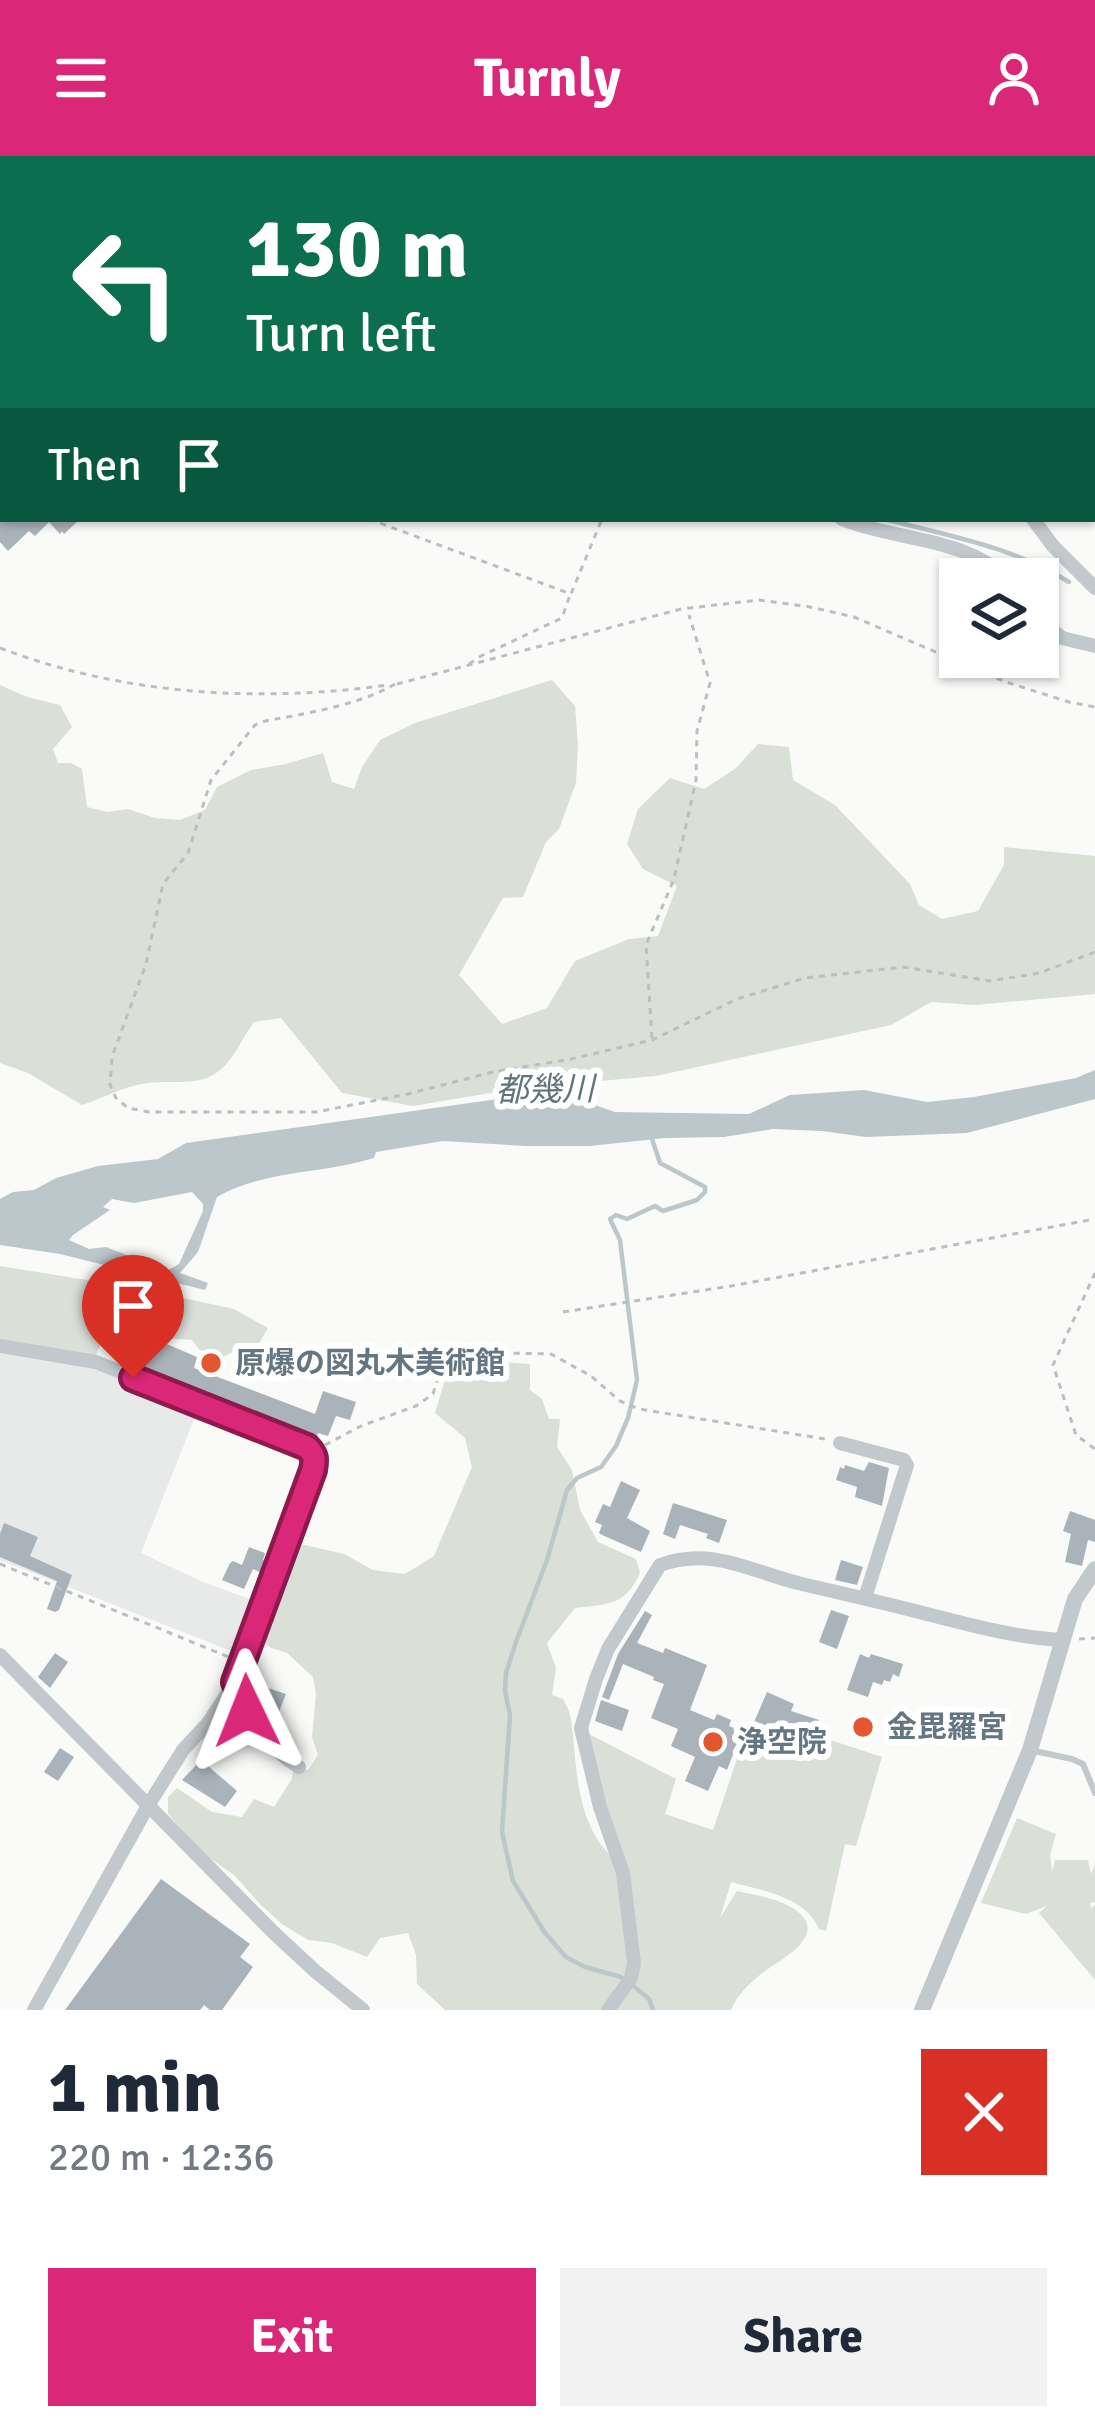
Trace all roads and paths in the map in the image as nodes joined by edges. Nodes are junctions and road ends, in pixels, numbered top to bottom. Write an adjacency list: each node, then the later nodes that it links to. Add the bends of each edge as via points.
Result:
1 (377, 522): 7 (path)
2 (601, 522): 7 (path)
3 (854, 522): 5 (street)
4 (1035, 522): 6 (street)
5 (979, 558)
6 (1095, 588)
7 (571, 593): 12 (path, via 562,618)
8 (689, 615): 16 (path, via 710,683 674,879 646,945)
9 (1059, 635): 10 (street)
10 (1095, 646)
11 (0, 648): 13 (path, via 106,679 229,694)
12 (464, 668): 13 (path); 14 (path, via 681,609 759,600 854,617 1006,682)
13 (395, 684): 16 (path, via 255,725 211,780 188,853 163,884 146,964 112,1057 116,1098 149,1112 316,1112)
14 (1095, 707)
15 (1095, 952): 16 (path, via 1003,980 903,967 806,978 737,999)
16 (652, 1040)
17 (1095, 1219): 19 (path)
18 (1095, 1273): 22 (path, via 1053,1365 1076,1435)
19 (563, 1312)
20 (0, 1346): 23 (street, via 96,1362)
21 (840, 1443): 23 (path, via 639,1408 551,1354 497,1351 448,1354 434,1394); 26 (street, via 907,1465)
22 (1095, 1449)
23 (313, 1452): 29 (street)
24 (0, 1564): 29 (path)
25 (1095, 1569): 27 (street)
26 (865, 1598): 27 (street); 37 (street, via 710,1557 675,1559 653,1573 608,1649 581,1728 623,1873 634,1963)
27 (1063, 1640): 31 (street)
28 (0, 1655): 34 (street)
29 (242, 1662): 30 (street)
30 (235, 1682): 32 (street, via 260,1731); 34 (street)
31 (1030, 1750): 33 (lane, via 1083,1765); 38 (street)
32 (299, 1768)
33 (1095, 1793)
34 (149, 1804): 35 (street); 36 (street)
35 (34, 2010)
36 (363, 2010)
37 (608, 2010)
38 (922, 2010)

